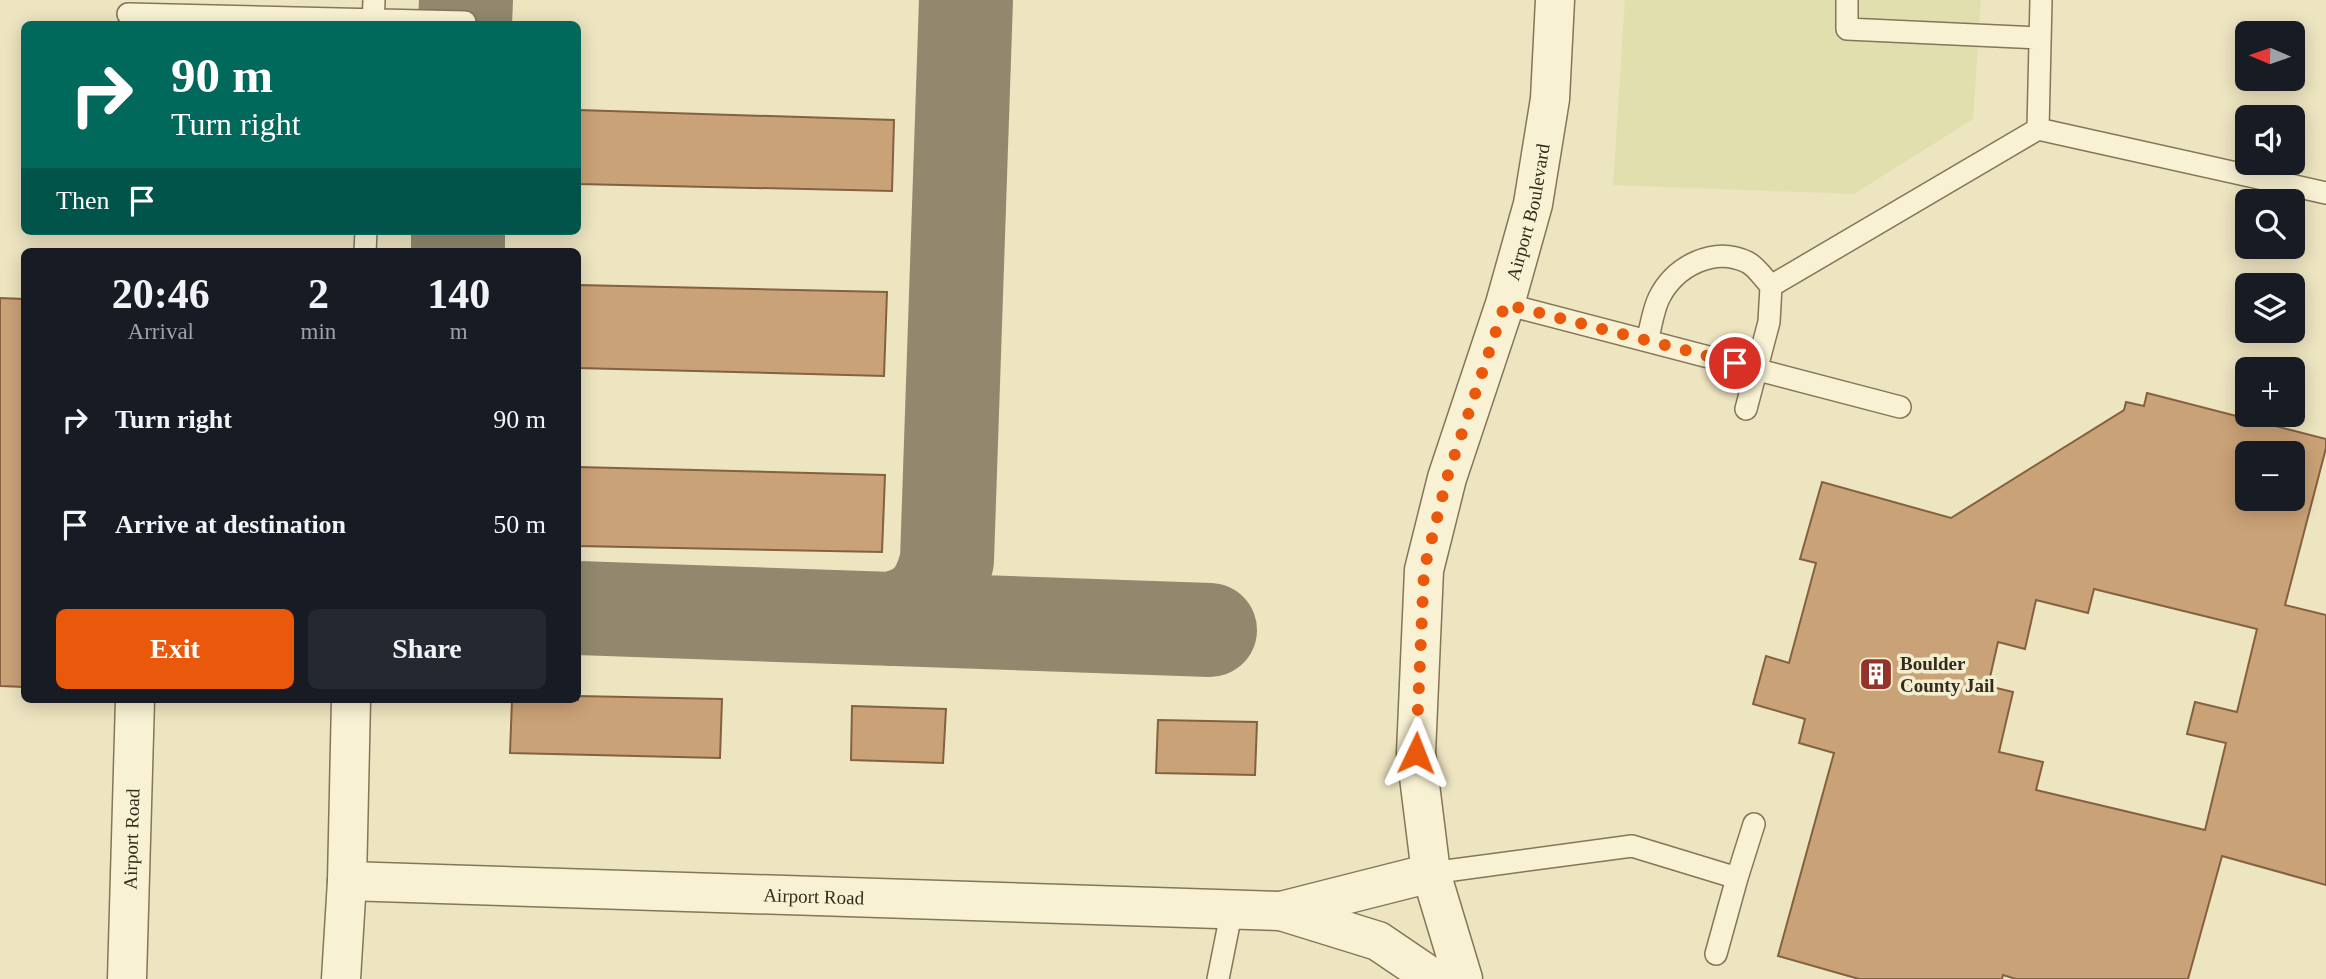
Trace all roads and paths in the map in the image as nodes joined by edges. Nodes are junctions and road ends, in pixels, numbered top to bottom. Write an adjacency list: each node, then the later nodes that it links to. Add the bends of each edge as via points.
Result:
1 (1555, 0): 11 (street, Airport Boulevard, via 1548,112 1532,204)
2 (1847, 0): 7 (lane, via 1847,29)
3 (2041, 0): 7 (lane)
4 (128, 14): 5 (lane)
5 (374, 15): 6 (lane)
6 (452, 21)
7 (2040, 38): 8 (lane)
8 (2038, 129): 9 (lane); 10 (lane)
9 (2326, 193)
10 (1771, 286): 12 (lane, via 1749,262 1718,256 1693,262 1672,279 1658,299); 13 (lane, via 1769,322)
11 (1505, 304): 12 (lane); 19 (street, Airport Boulevard, via 1447,478 1424,570 1416,753)
12 (1647, 341): 13 (lane)
13 (1757, 369): 14 (lane); 15 (lane)
14 (1900, 407)
15 (1746, 409)
16 (135, 703): 25 (street, Airport Road)
17 (351, 703): 21 (street)
18 (1754, 824): 20 (lane)
19 (1431, 873): 20 (lane, via 1632,846); 23 (street, Airport Road); 29 (street)
20 (1737, 878): 24 (lane)
21 (347, 881): 22 (street, Airport Road); 26 (street)
22 (1232, 909): 23 (street, Airport Road); 27 (lane)
23 (1282, 911): 28 (street, Airport Road, via 1378,941)
24 (1716, 954)
25 (127, 979)
26 (341, 979)
27 (1219, 979)
28 (1434, 979)
29 (1463, 979)

